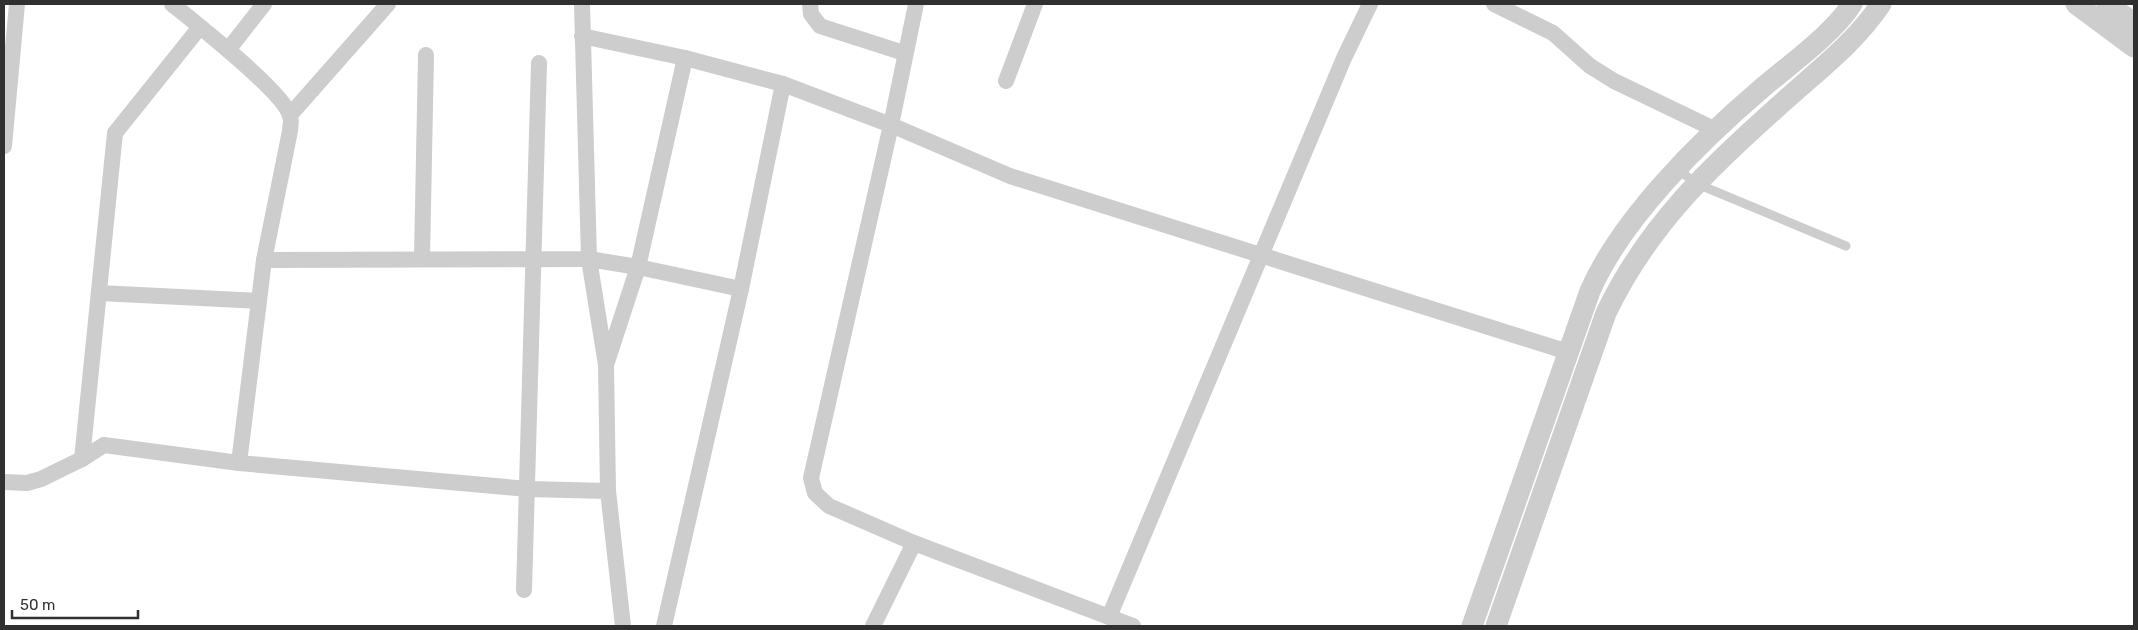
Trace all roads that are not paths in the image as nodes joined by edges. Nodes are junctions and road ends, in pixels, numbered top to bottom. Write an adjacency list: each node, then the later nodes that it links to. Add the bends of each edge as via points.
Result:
1 (17, 4): 28 (street)
2 (172, 4): 16 (street)
3 (264, 4): 19 (street)
4 (388, 4): 26 (street)
5 (582, 4): 17 (street)
6 (810, 4): 20 (street, via 811,14 820,26)
7 (916, 4): 20 (street)
8 (1035, 4): 24 (street)
9 (1370, 4): 34 (street, via 1344,58)
10 (1494, 4): 29 (street, via 1553,33 1590,66 1614,81)
11 (1852, 4): 29 (street, via 1833,26)
12 (1881, 4): 32 (street, via 1853,39)
13 (2076, 4): 18 (street)
14 (2107, 4): 15 (street)
15 (2134, 23)
16 (200, 27): 19 (street); 41 (street, via 115,133)
17 (582, 36): 22 (street); 37 (street)
18 (2134, 47)
19 (228, 50): 26 (street, via 275,93)
20 (904, 53): 27 (street)
21 (426, 55): 35 (street)
22 (685, 58): 25 (street); 39 (street)
23 (539, 63): 36 (street)
24 (1006, 81)
25 (783, 84): 27 (street); 40 (street)
26 (290, 115): 38 (street, via 290,131)
27 (892, 125): 34 (street, via 1010,176); 50 (street, via 810,478 815,494 829,506)
28 (5, 127): 30 (street)
29 (1716, 130): 31 (street)
30 (4, 146)
31 (1678, 169): 32 (lane); 43 (street, via 1629,227 1600,268)
32 (1695, 183): 33 (lane); 58 (street, via 1639,252 1606,312)
33 (1846, 246)
34 (1262, 256): 43 (street); 52 (street)
35 (422, 259): 36 (street); 38 (street)
36 (533, 259): 37 (street); 48 (street)
37 (589, 259): 39 (street); 44 (street)
38 (264, 260): 42 (street)
39 (638, 267): 40 (street); 44 (street)
40 (741, 289): 54 (street)
41 (99, 293): 42 (street); 45 (street)
42 (259, 302): 46 (street)
43 (1568, 352): 57 (street)
44 (606, 365): 49 (street)
45 (82, 459): 46 (street, via 104,445); 47 (street, via 27,483)
46 (239, 463): 48 (street)
47 (4, 482)
48 (528, 489): 49 (street); 51 (street)
49 (608, 491): 53 (street)
50 (914, 543): 52 (street); 55 (street)
51 (524, 590)
52 (1109, 617): 56 (street)
53 (623, 626)
54 (664, 626)
55 (873, 626)
56 (1133, 626)
57 (1472, 626)
58 (1496, 626)

